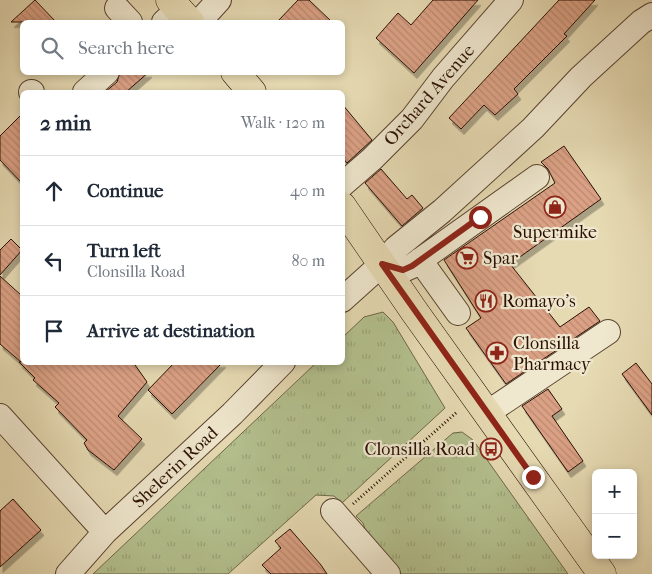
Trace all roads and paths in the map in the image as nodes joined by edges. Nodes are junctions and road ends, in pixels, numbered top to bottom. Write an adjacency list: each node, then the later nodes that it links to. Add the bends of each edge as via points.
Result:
1 (219, 0): 3 (street)
2 (511, 0): 10 (street, Orchard Avenue, via 412,119)
3 (180, 15)
4 (652, 15): 13 (street)
5 (104, 75): 7 (street)
6 (238, 75): 8 (main road)
7 (87, 90)
8 (250, 90)
9 (537, 177): 12 (street)
10 (345, 182)
11 (345, 210): 13 (main road)
12 (420, 260): 13 (street, via 403,270); 15 (street)
13 (382, 264): 14 (street); 18 (main road)
14 (345, 297)
15 (458, 313)
16 (608, 332): 18 (street)
17 (280, 365): 21 (street, Shelerin Road)
18 (481, 405): 20 (path); 24 (main road)
19 (0, 416): 21 (street)
20 (336, 513): 23 (street)
21 (105, 532): 22 (street, Shelerin Road)
22 (68, 574)
23 (388, 574)
24 (602, 574)

